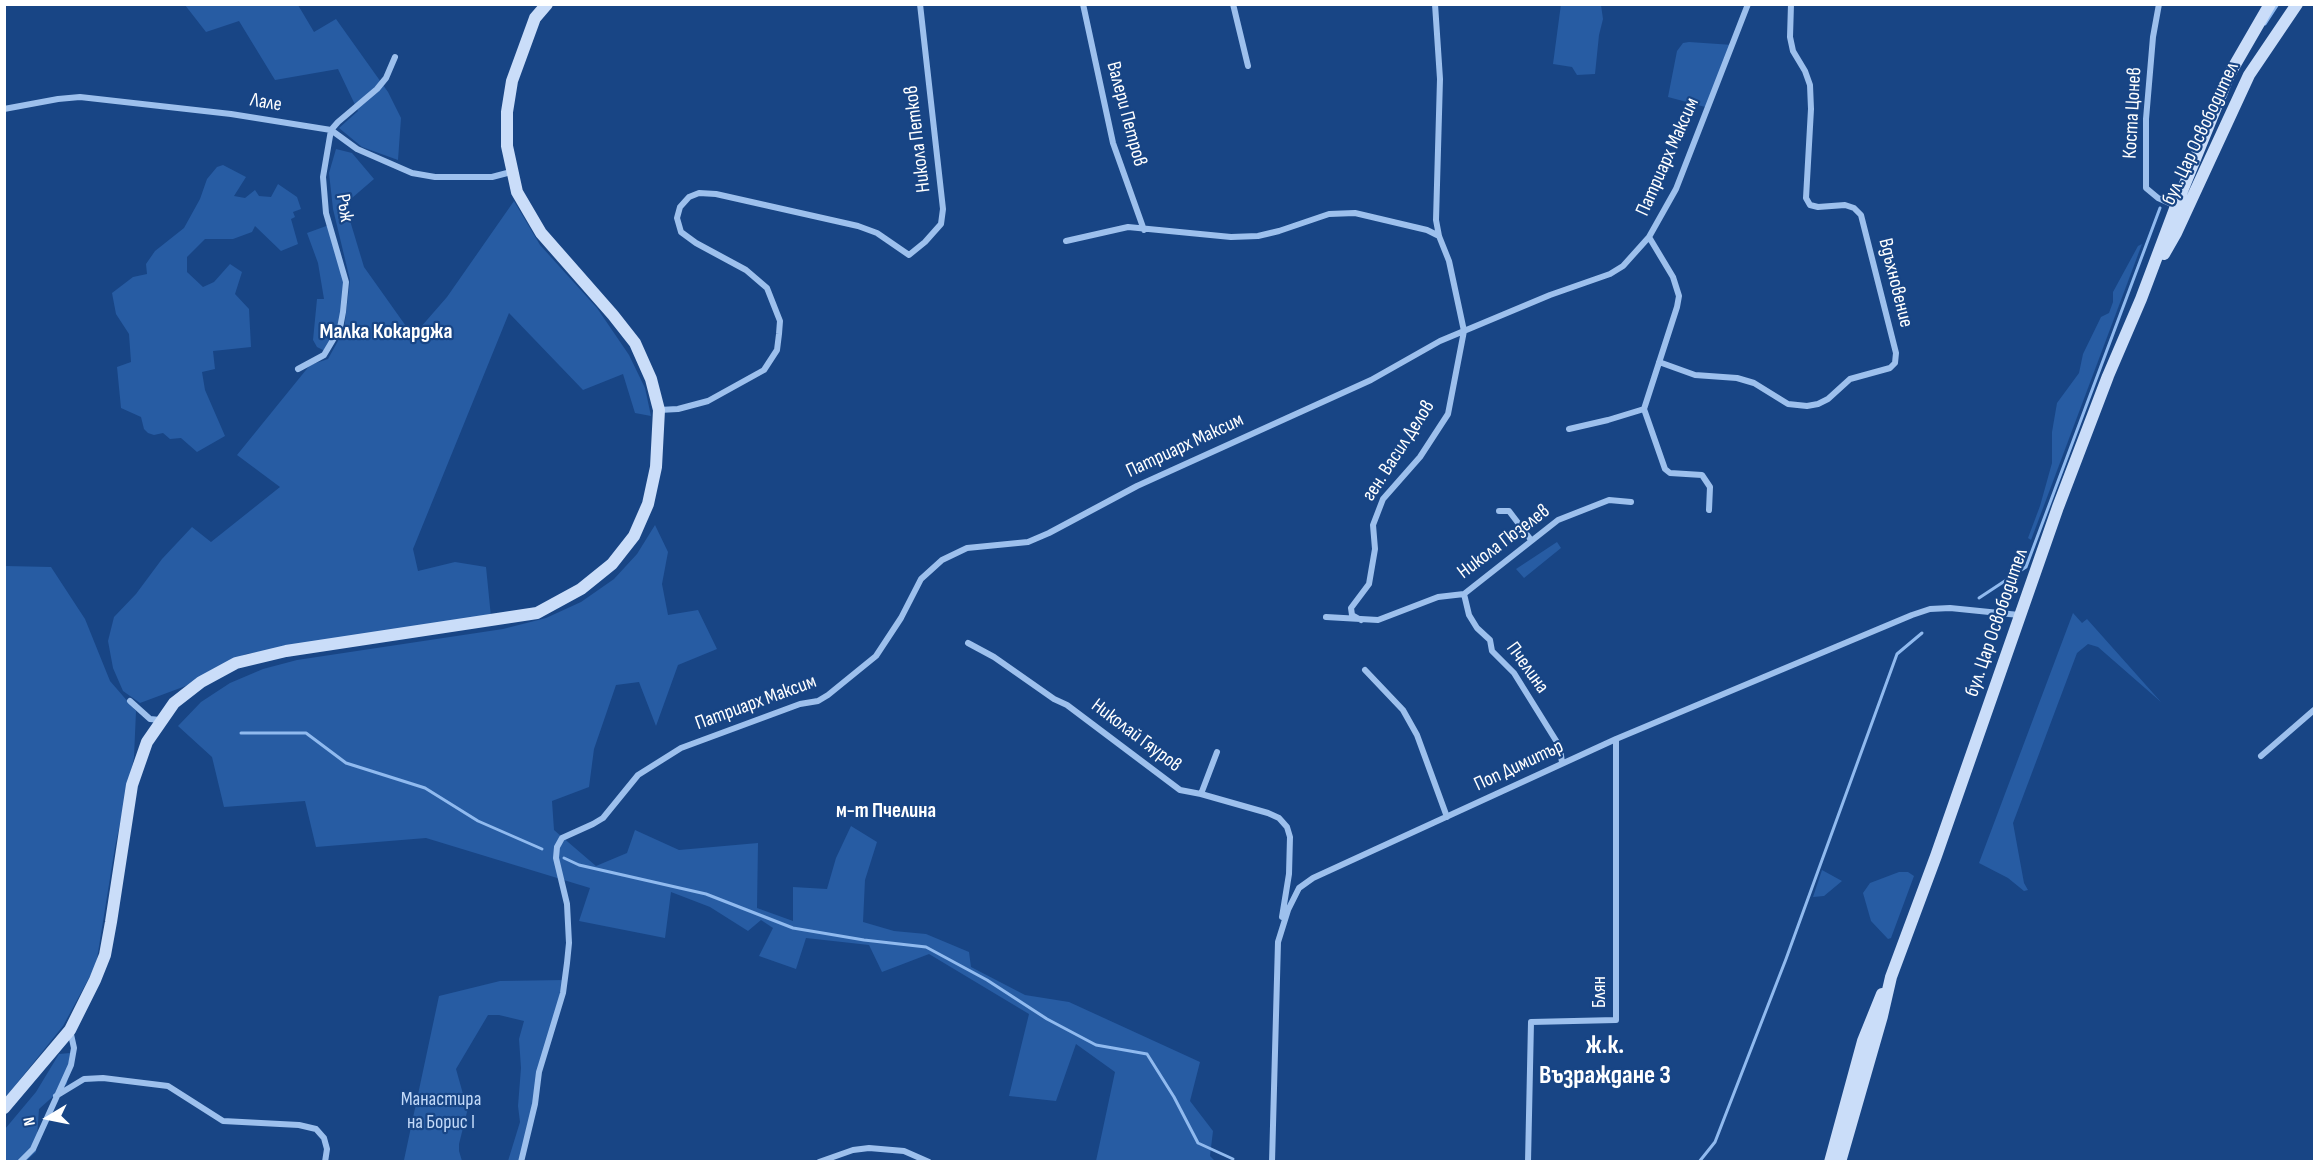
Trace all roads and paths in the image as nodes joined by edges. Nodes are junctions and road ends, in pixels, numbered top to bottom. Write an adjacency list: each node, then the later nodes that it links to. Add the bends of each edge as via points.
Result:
1 (547, 4): 15 (main road, via 535,18 512,81 507,112)
2 (920, 4): 26 (street, Никола Петков, via 943,209 941,224 909,255 877,233 858,226 716,194 689,197 677,218 681,232 746,270 767,288 780,321 780,334 777,350 764,370 708,401)
3 (1083, 4): 17 (street, Валери Петров, via 1113,143)
4 (1233, 4): 12 (street)
5 (1435, 4): 18 (street, ген. Васил Делов, via 1440,79 1436,220)
6 (1748, 4): 19 (street, Патриарх Максим, via 1676,189)
7 (1791, 4): 23 (street, Вдъхновение, via 1793,51 1810,85 1806,198 1810,205 1845,205 1861,215 1896,353 1895,363 1850,380 1828,399 1806,406 1788,404 1737,378 1695,375)
8 (2159, 4): 16 (street, Коста Цонев, via 2146,119 2146,188)
9 (2270, 4): 16 (main road, бул. Цар Освободител, via 2229,75)
10 (2297, 4): 21 (main road, бул. Цар Освободител, via 2248,75 2176,233)
11 (395, 57): 14 (street, via 377,89)
12 (1248, 66)
13 (4, 109): 14 (street, Лале, via 57,99 90,98)
14 (331, 130): 15 (street, Лале, via 357,150 412,173 492,177); 24 (street, Ръж, via 323,177 326,213 346,282 343,312 340,328 324,355)
15 (511, 172): 26 (main road, via 521,201 541,233 635,343 651,379)
16 (2172, 204): 21 (main road, бул. Цар Освободител)
17 (1144, 230): 18 (street, via 1258,236 1329,214 1354,213); 20 (street, via 1113,229)
18 (1439, 236): 22 (street, ген. Васил Делов, via 1449,261)
19 (1649, 237): 22 (street, Патриарх Максим, via 1623,266 1610,274); 23 (street, via 1679,296)
20 (1066, 242)
21 (2146, 285): 33 (main road, бул. Цар Освободител, via 2100,396)
22 (1464, 331): 35 (street, ген. Васил Делов, via 1448,414 1420,457 1383,499 1373,525 1375,549 1369,584 1351,608 1352,615); 55 (street, Патриарх Максим, via 1322,404 1303,409 1137,486 1049,534 1028,542 967,548 942,560 921,579 876,656 828,695 681,748 638,775 603,818 562,838 557,847 567,904 567,963)
23 (1659, 362): 25 (street)
24 (298, 369)
25 (1644, 409): 27 (street); 29 (street, via 1665,469 1670,473 1702,476 1710,487)
26 (658, 410): 40 (main road, via 656,467 648,504 634,536 612,564 567,598 537,613 518,617 286,651 236,663 174,702)
27 (1569, 429)
28 (1631, 502): 31 (street, Никола Гюзелев, via 1609,500 1557,520)
29 (1709, 510)
30 (1499, 511): 31 (street, via 1509,511)
31 (1531, 540): 32 (street, Никола Гюзелев)
32 (1464, 594): 35 (street, Никола Гюзелев, via 1438,597 1378,620); 44 (street, Пчелина, via 1466,611 1490,640 1492,651 1514,673 1560,747)
33 (2019, 615): 41 (street, Поп Димитър, via 1930,609); 48 (main road, бул. Цар Освободител)
34 (1326, 617): 35 (street, Никола Гюзелев)
35 (1361, 620)
36 (968, 643): 45 (street, Николай Гяуров, via 1067,705 1180,790)
37 (1365, 670): 46 (street, via 1403,710 1417,735)
38 (130, 701): 40 (street, via 150,719)
39 (2314, 710): 43 (street)
40 (160, 720): 49 (main road, via 147,742 132,786 105,955)
41 (1616, 739): 44 (street, Поп Димитър); 52 (street, Блян, via 1616,1020 1531,1022)
42 (1217, 752): 45 (street)
43 (2261, 756)
44 (1562, 763): 46 (street, Поп Димитър)
45 (1201, 794): 47 (street, Николай Гяуров, via 1268,813 1287,827 1289,874)
46 (1447, 818): 47 (street, Поп Димитър, via 1313,878 1299,888)
47 (1278, 942): 58 (street, Поп Димитър)
48 (1891, 977): 59 (main road, бул. Цар Освободител, via 1863,1041); 60 (main road, бул. Цар Освободител)
49 (70, 1030): 50 (street, via 74,1048 71,1065); 51 (main road)
50 (56, 1096): 53 (street, via 33,1149); 54 (street, via 84,1078 168,1086 224,1121 300,1125 316,1130 324,1138)
51 (4, 1108)
52 (1528, 1160)
53 (20, 1161)
54 (325, 1161)
55 (521, 1161)
56 (819, 1161): 57 (street, via 869,1148 904,1151)
57 (929, 1161)
58 (1272, 1161)
59 (1830, 1161)
60 (1840, 1161)

